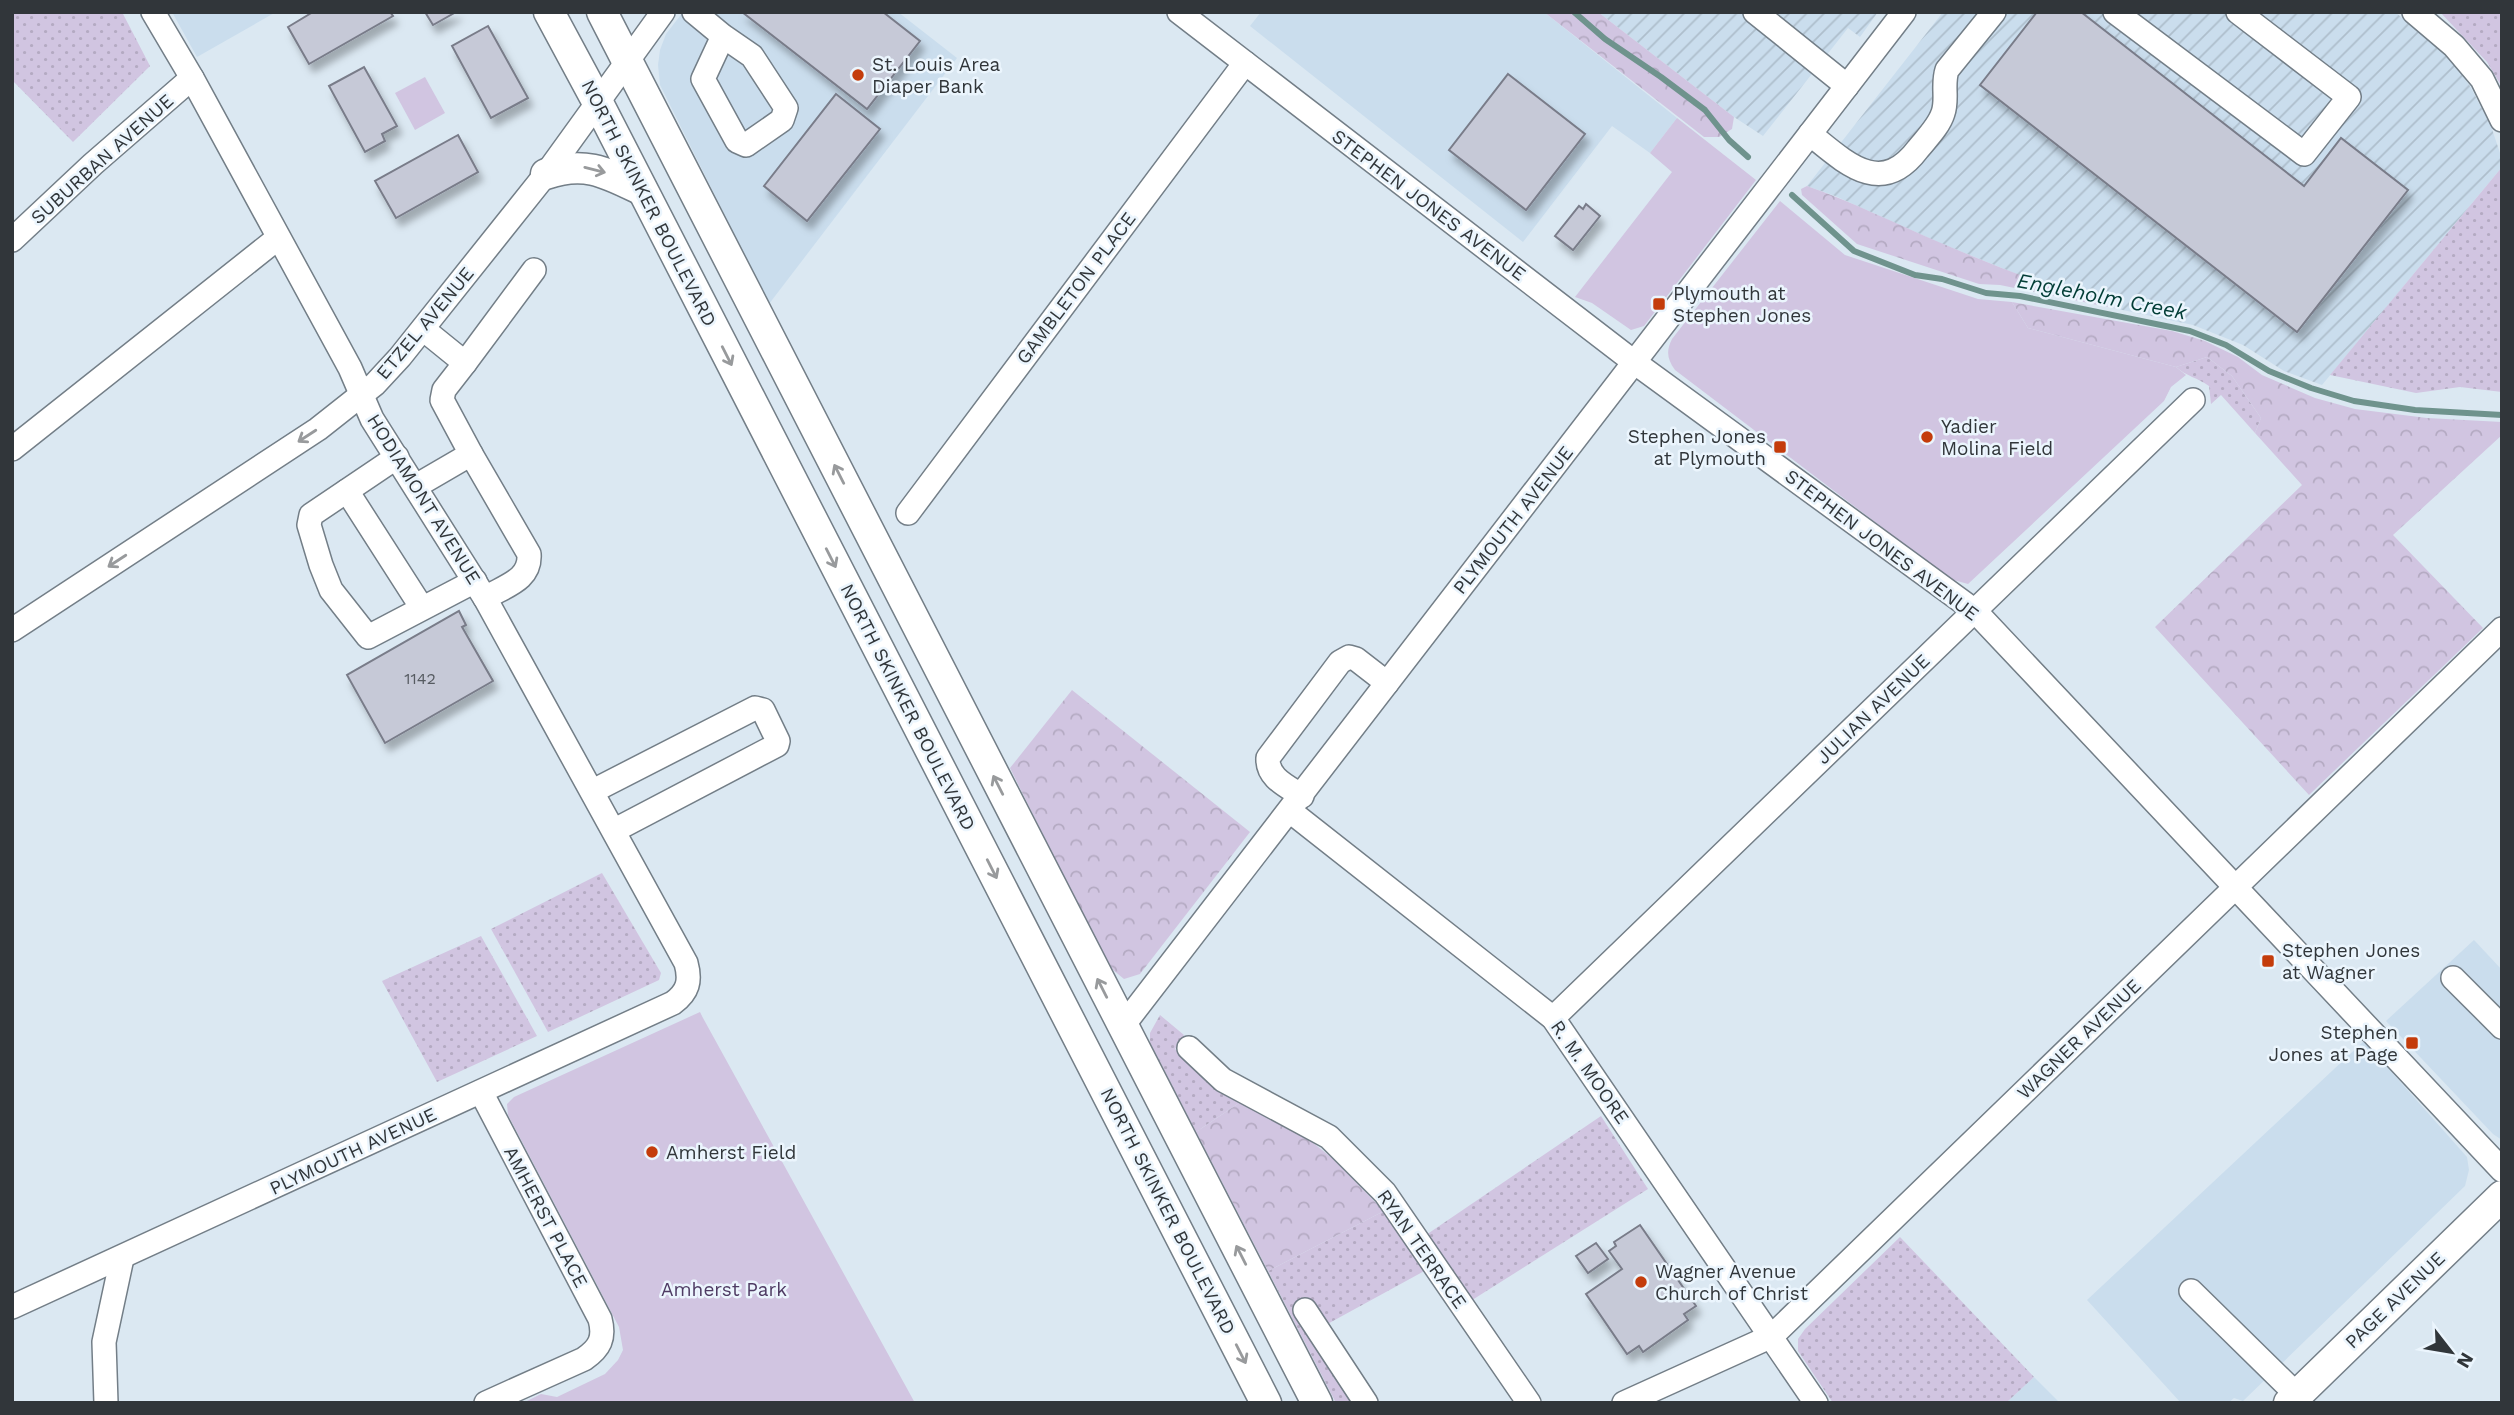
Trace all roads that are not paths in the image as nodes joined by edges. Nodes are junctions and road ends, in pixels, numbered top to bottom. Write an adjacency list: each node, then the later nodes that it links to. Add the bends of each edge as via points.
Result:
1 (153, 12): 16 (street, HODIAMONT AVENUE)
2 (549, 12): 18 (main road, NORTH SKINKER BOULEVARD)
3 (602, 12): 14 (main road)
4 (663, 12): 14 (street, ETZEL AVENUE)
5 (694, 12): 13 (street)
6 (1179, 12): 15 (street, STEPHEN JONES AVENUE)
7 (1903, 12): 17 (street, PLYMOUTH AVENUE)
8 (1994, 12): 20 (street, via 1947,70 1940,120 1901,168 1889,173 1865,172)
9 (2115, 12): 10 (street, via 2304,154 2349,97)
10 (2238, 12)
11 (2414, 12): 19 (street, via 2454,46 2482,79)
12 (1761, 14): 17 (street)
13 (723, 36)
14 (628, 60): 18 (street, ETZEL AVENUE); 50 (main road, one-way to 14)
15 (1245, 63): 27 (street, STEPHEN JONES AVENUE); 36 (street, GAMBLETON PLACE)
16 (192, 78): 23 (street, HODIAMONT AVENUE); 24 (street, SUBURBAN AVENUE)
17 (1847, 86): 20 (street, PLYMOUTH AVENUE)
18 (598, 103): 21 (street, ETZEL AVENUE); 22 (main road, NORTH SKINKER BOULEVARD)
19 (2502, 120)
20 (1810, 134): 27 (street, PLYMOUTH AVENUE)
21 (546, 174): 22 (main road, one-way to 22, via 587,168); 26 (street, ETZEL AVENUE)
22 (642, 190): 64 (main road, NORTH SKINKER BOULEVARD, one-way to 64)
23 (278, 238): 29 (street, HODIAMONT AVENUE); 31 (street)
24 (12, 240)
25 (534, 270): 28 (street)
26 (423, 330): 28 (street); 29 (street, ETZEL AVENUE)
27 (1634, 362): 39 (street, STEPHEN JONES AVENUE); 42 (street, PLYMOUTH AVENUE)
28 (465, 363): 32 (street, via 444,390 442,400)
29 (362, 395): 33 (street, HODIAMONT AVENUE); 41 (street, ETZEL AVENUE, one-way to 41, via 318,429)
30 (2193, 400): 39 (street, JULIAN AVENUE)
31 (12, 449)
32 (471, 454): 34 (street); 37 (street, via 529,554 530,565 525,575)
33 (397, 457): 34 (street, HODIAMONT AVENUE); 35 (street)
34 (416, 486): 37 (street, HODIAMONT AVENUE)
35 (347, 491): 38 (street); 38 (street, via 311,515 309,526 331,590 368,637)
36 (908, 513)
37 (480, 589): 38 (street); 43 (street, HODIAMONT AVENUE)
38 (422, 608)
39 (1975, 611): 46 (street, STEPHEN JONES AVENUE); 49 (street, JULIAN AVENUE)
40 (2502, 629): 46 (street, WAGNER AVENUE)
41 (12, 630)
42 (1387, 683): 44 (street, PLYMOUTH AVENUE); 44 (street, R. M. MOORE, via 1356,659 1340,662 1268,758 1271,775)
43 (593, 791): 45 (street, HODIAMONT AVENUE); 45 (street, via 755,708 763,710 778,741 774,747)
44 (1296, 803): 49 (street, R. M. MOORE); 50 (street, PLYMOUTH AVENUE)
45 (615, 830): 48 (street, HODIAMONT AVENUE, via 686,963)
46 (2237, 887): 54 (street, STEPHEN JONES AVENUE); 60 (street, WAGNER AVENUE)
47 (2454, 978): 51 (street)
48 (688, 987): 53 (street, PLYMOUTH AVENUE, via 673,1003)
49 (1553, 1018): 60 (street, R. M. MOORE)
50 (1122, 1027): 65 (main road, one-way to 50)
51 (2502, 1027)
52 (1189, 1048): 67 (street, RYAN TERRACE, via 1223,1080 1329,1137 1385,1193)
53 (481, 1092): 56 (street, PLYMOUTH AVENUE); 63 (street, AMHERST PLACE, via 603,1331 594,1352 584,1359)
54 (2502, 1170)
55 (2502, 1196): 61 (main road, PAGE AVENUE)
56 (122, 1258): 58 (street, PLYMOUTH AVENUE); 62 (street, via 104,1342)
57 (2191, 1292): 61 (street)
58 (12, 1307)
59 (1305, 1310): 66 (street)
60 (1772, 1336): 68 (street, WAGNER AVENUE); 69 (street, R. M. MOORE)
61 (2293, 1399)
62 (106, 1403)
63 (486, 1403)
64 (1266, 1403)
65 (1317, 1403)
66 (1366, 1403)
67 (1529, 1403)
68 (1624, 1403)
69 (1816, 1403)

